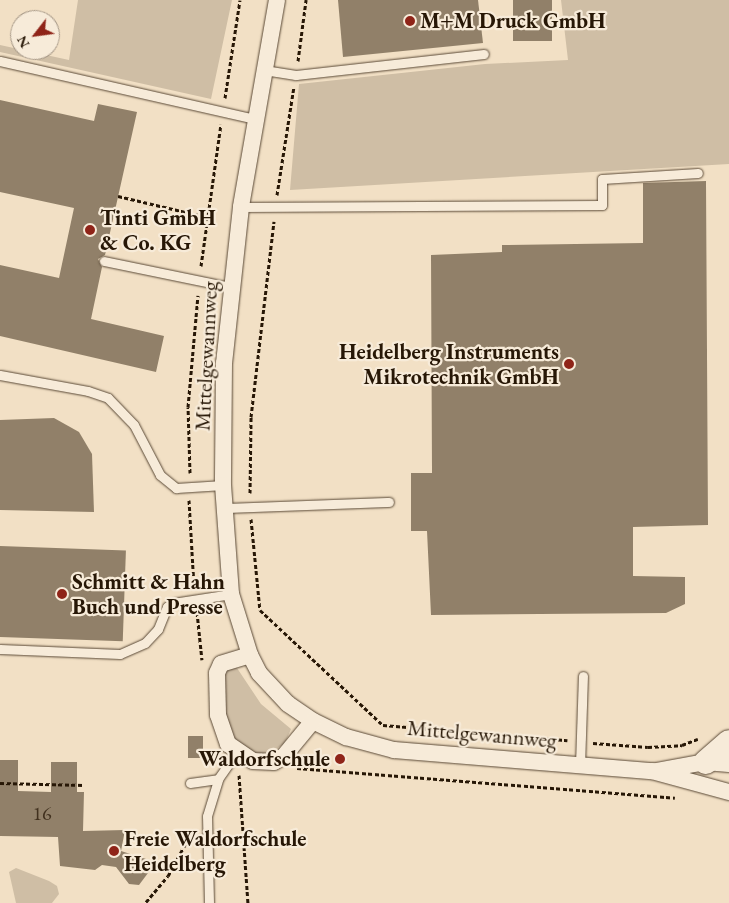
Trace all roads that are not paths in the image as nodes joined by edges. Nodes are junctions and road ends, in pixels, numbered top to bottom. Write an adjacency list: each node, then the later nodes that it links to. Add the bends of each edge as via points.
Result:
1 (277, 0): 4 (street, Mittelgewannweg)
2 (484, 54): 4 (lane, via 296,75)
3 (0, 61): 5 (lane)
4 (264, 70): 5 (street, Mittelgewannweg)
5 (256, 118): 7 (street, Mittelgewannweg)
6 (698, 173): 7 (lane, via 602,179 602,205)
7 (241, 207): 9 (street, Mittelgewannweg)
8 (104, 261): 9 (lane)
9 (231, 287): 11 (street, Mittelgewannweg, via 224,363)
10 (0, 376): 11 (lane, via 88,391 108,398 134,424 160,475 176,488)
11 (223, 485): 13 (street, Mittelgewannweg)
12 (389, 502): 13 (lane)
13 (224, 508): 14 (street, Mittelgewannweg)
14 (231, 594): 15 (lane, via 173,603 166,607 158,628 145,643 120,654); 16 (street, Mittelgewannweg)
15 (0, 649)
16 (250, 655): 18 (street, Mittelgewannweg, via 271,688); 20 (street, via 221,664 217,673 220,728)
17 (583, 676): 23 (lane)
18 (313, 721): 20 (street, via 284,756 274,762); 23 (street, Mittelgewannweg, via 346,737 394,750)
19 (729, 742): 21 (main road)
20 (236, 759): 25 (lane)
21 (706, 762): 22 (street, Mittelgewannweg); 24 (street, Mittelgewannweg)
22 (729, 764)
23 (580, 765): 24 (street, Mittelgewannweg)
24 (652, 771): 27 (street, Mittelgewannweg)
25 (218, 779): 26 (lane); 28 (lane, via 207,816)
26 (190, 783)
27 (729, 792)
28 (209, 903)

